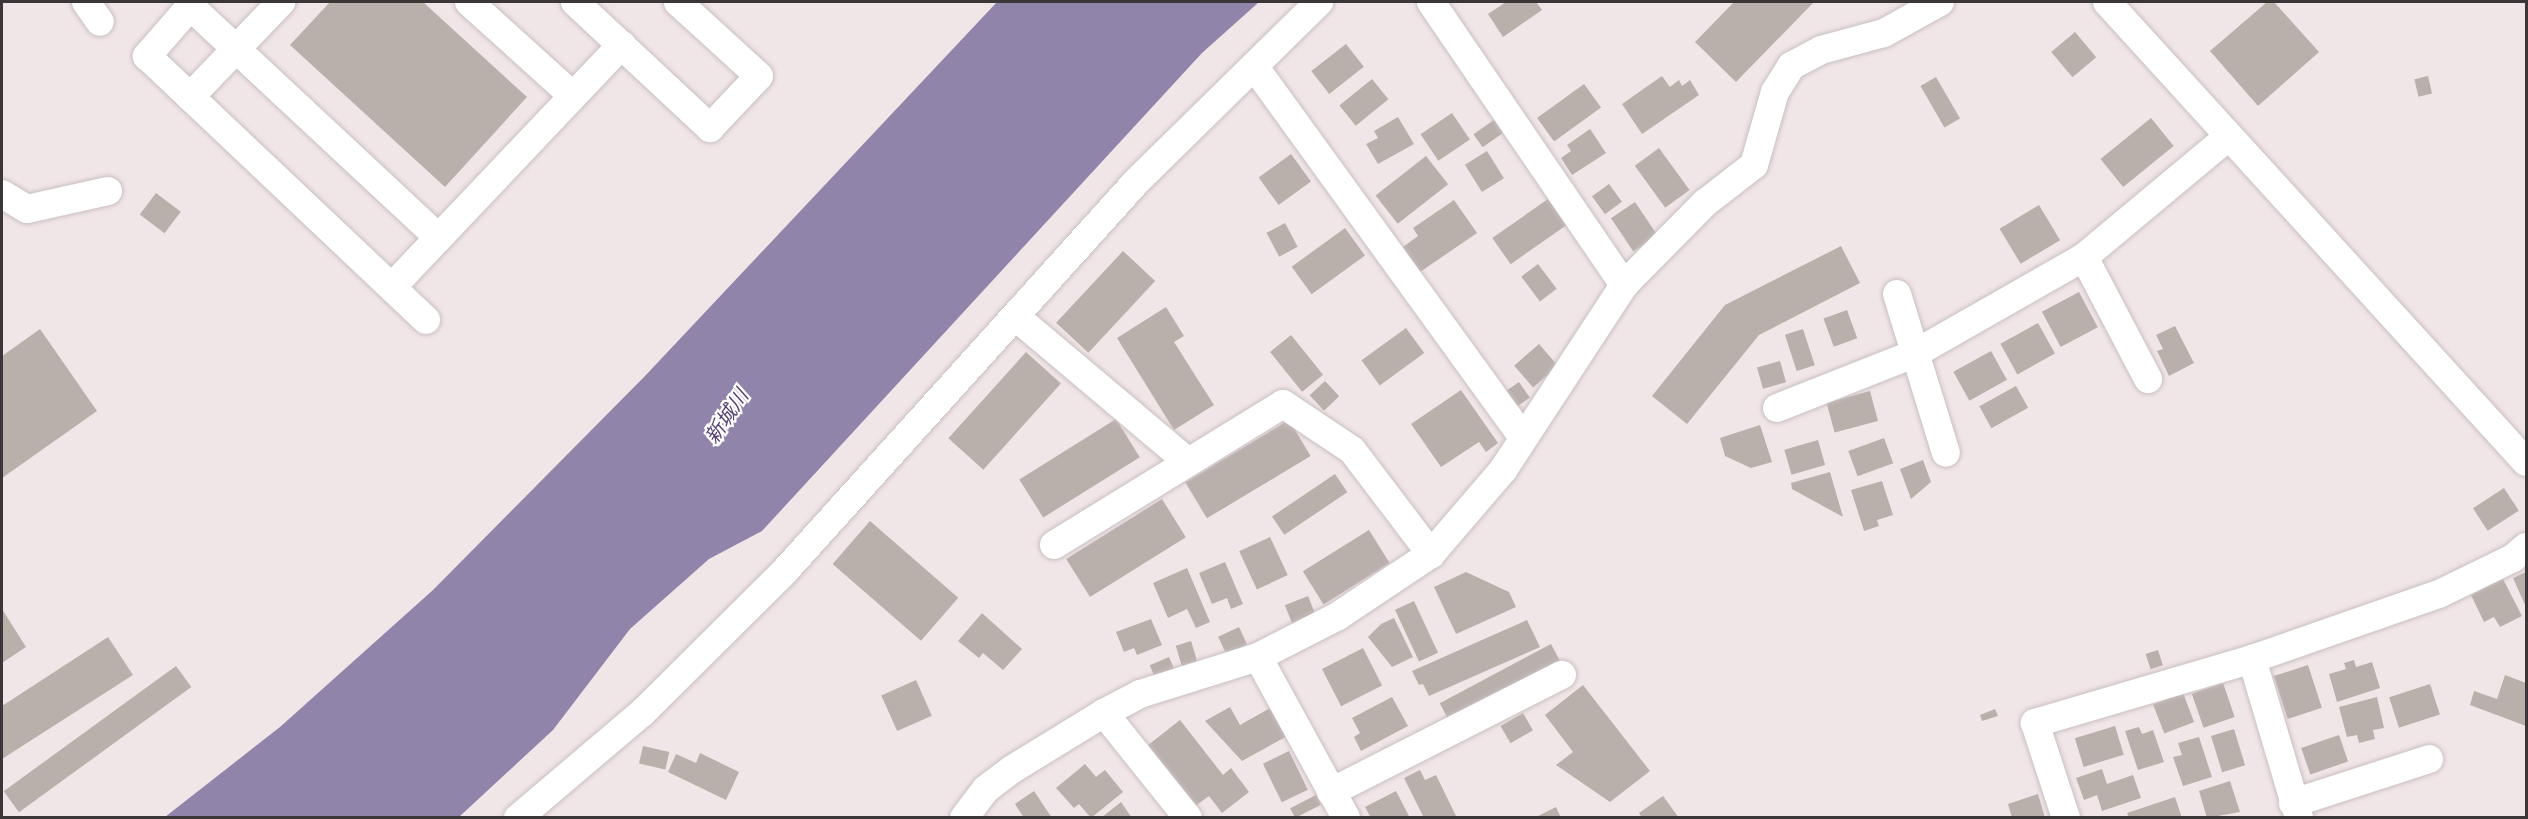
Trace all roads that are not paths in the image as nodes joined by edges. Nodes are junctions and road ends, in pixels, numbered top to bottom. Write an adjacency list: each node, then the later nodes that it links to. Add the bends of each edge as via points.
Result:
1 (281, 2): 11 (street)
2 (469, 2): 13 (street)
3 (575, 2): 10 (street)
4 (678, 2): 10 (street, via 759,76 710,128)
5 (1319, 2): 12 (street)
6 (1431, 2): 20 (street)
7 (1940, 2): 20 (street, via 1884,33 1821,50 1791,66 1775,92 1754,165 1705,203)
8 (2108, 2): 15 (street)
9 (192, 4): 11 (street); 14 (street, via 147,56)
10 (622, 45): 13 (street)
11 (236, 49): 14 (street); 18 (street)
12 (1254, 66): 23 (street, via 1137,182); 28 (street)
13 (573, 96): 18 (street)
14 (190, 97): 21 (street)
15 (2228, 137): 19 (street); 31 (street)
16 (108, 191): 17 (street, via 27,209)
17 (2, 194)
18 (439, 238): 21 (street)
19 (2084, 257): 25 (street); 26 (street)
20 (1624, 285): 28 (street)
21 (392, 287): 24 (street)
22 (1897, 294): 25 (street)
23 (1016, 317): 30 (street); 42 (street, via 784,572 642,713)
24 (426, 320)
25 (1916, 353): 27 (street); 29 (street)
26 (2148, 379)
27 (1777, 408)
28 (1523, 438): 34 (street, via 1503,470)
29 (1946, 453)
30 (1188, 462): 32 (street); 34 (street, via 1283,404 1352,450)
31 (2526, 462)
32 (1054, 545)
33 (2526, 547): 36 (street, via 2513,558 2439,594)
34 (1431, 554): 35 (street, via 1338,616)
35 (1258, 657): 38 (street, via 1140,694); 40 (street)
36 (2252, 659): 41 (street); 46 (street, via 2035,723)
37 (1562, 675): 40 (street)
38 (1104, 713): 43 (street, via 1011,770 986,789); 44 (street)
39 (2429, 759): 41 (street)
40 (1331, 792): 45 (street)
41 (2296, 810)
42 (518, 818)
43 (964, 818)
44 (1188, 818)
45 (1346, 818)
46 (2066, 818)

